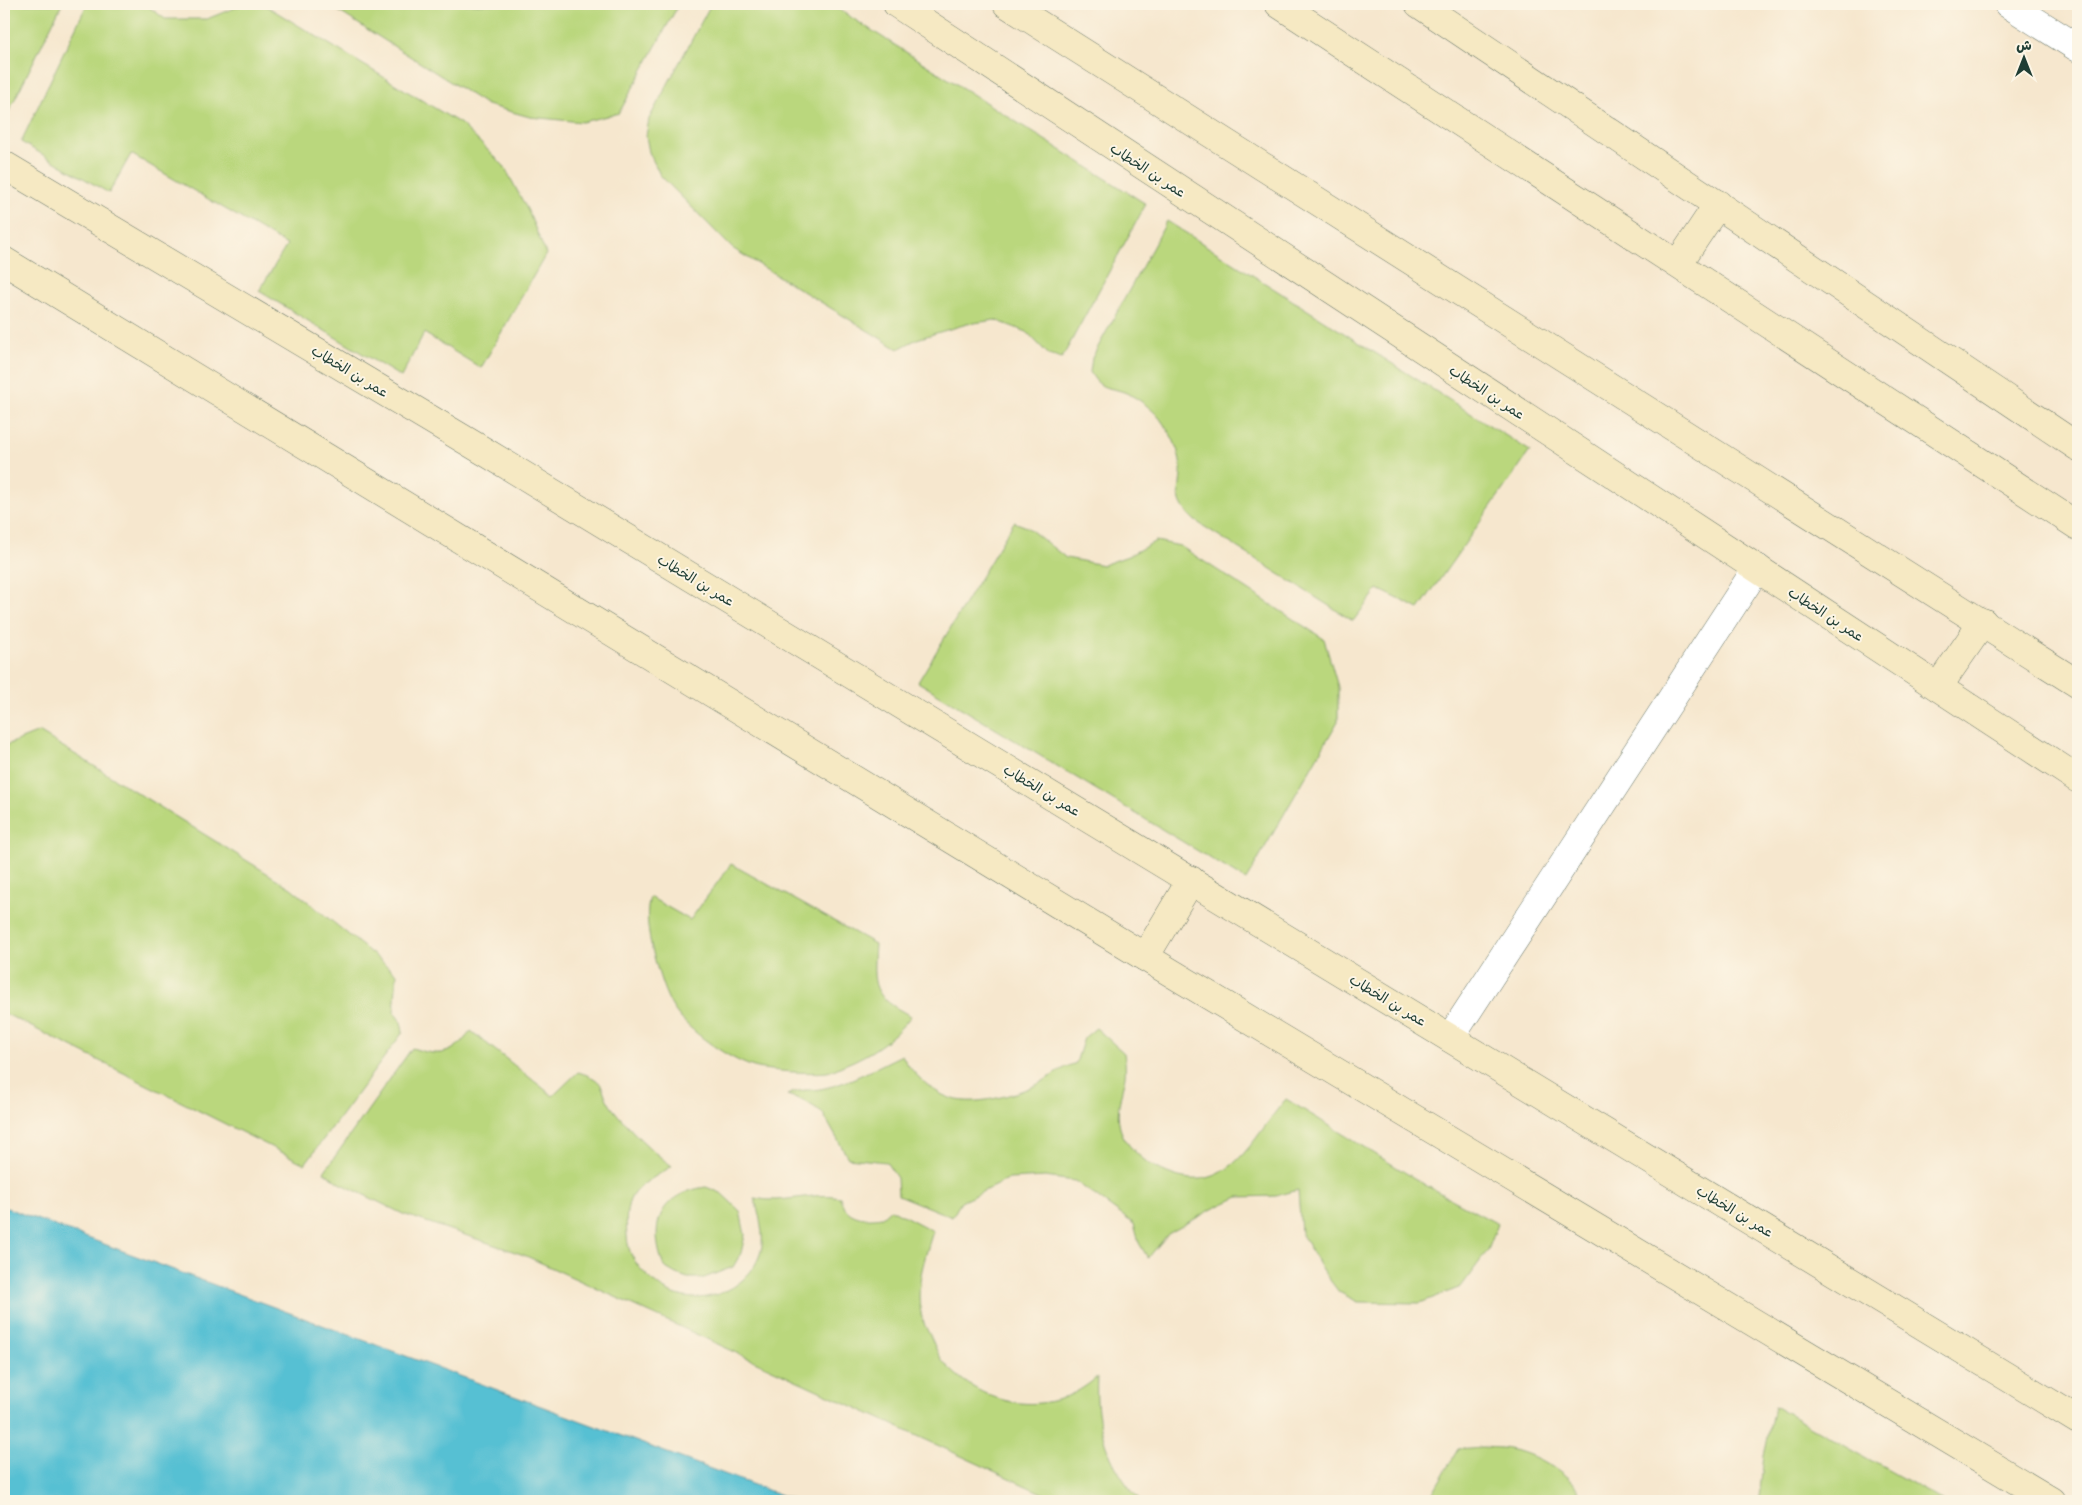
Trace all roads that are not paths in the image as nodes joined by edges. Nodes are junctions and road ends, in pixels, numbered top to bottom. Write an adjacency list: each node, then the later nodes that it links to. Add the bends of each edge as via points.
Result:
1 (897, 4): 13 (main road, عمر بن الخطاب)
2 (1007, 4): 14 (main road)
3 (1279, 4): 10 (main road)
4 (1419, 4): 8 (main road)
5 (2008, 4): 6 (street)
6 (2078, 48)
7 (4, 165): 18 (main road, عمر بن الخطاب, via 487,452)
8 (1718, 204): 10 (main road); 11 (main road)
9 (4, 261): 19 (main road)
10 (1678, 264): 12 (main road)
11 (2078, 447)
12 (2078, 526)
13 (1757, 568): 16 (main road, عمر بن الخطاب); 20 (street)
14 (1983, 622): 15 (main road); 16 (main road)
15 (2078, 684)
16 (1938, 687): 17 (main road, عمر بن الخطاب)
17 (2078, 779)
18 (1191, 880): 19 (main road); 20 (main road, عمر بن الخطاب)
19 (1145, 957): 22 (main road)
20 (1450, 1038): 21 (main road, عمر بن الخطاب)
21 (2078, 1420)
22 (2050, 1501)

